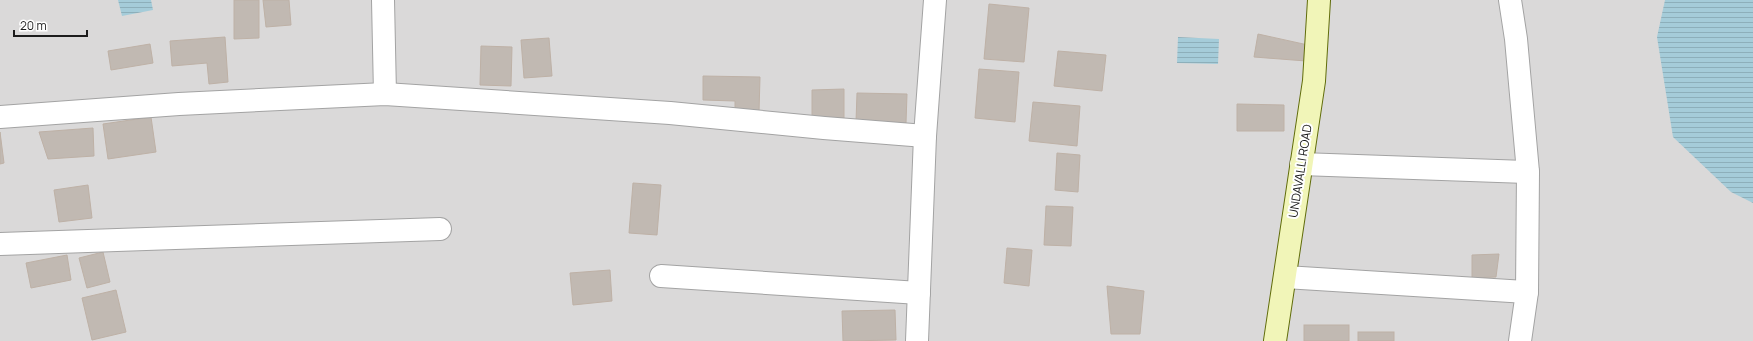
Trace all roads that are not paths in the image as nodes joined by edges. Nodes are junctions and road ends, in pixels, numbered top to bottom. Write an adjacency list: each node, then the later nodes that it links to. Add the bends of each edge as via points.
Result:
1 (383, 0): 5 (street)
2 (935, 0): 7 (street)
3 (1319, 0): 8 (main road, UNDAVALLI ROAD, via 1314,81)
4 (1510, 0): 9 (street)
5 (385, 94): 6 (street, via 179,104); 7 (street, via 670,113)
6 (0, 117)
7 (925, 136): 15 (street)
8 (1301, 164): 9 (street); 13 (main road, UNDAVALLI ROAD)
9 (1528, 172): 14 (street)
10 (440, 229): 11 (street)
11 (0, 244)
12 (661, 276): 15 (street)
13 (1284, 276): 14 (street); 17 (main road, UNDAVALLI ROAD)
14 (1527, 292): 18 (street)
15 (920, 293): 16 (street)
16 (917, 341)
17 (1275, 341)
18 (1520, 341)

